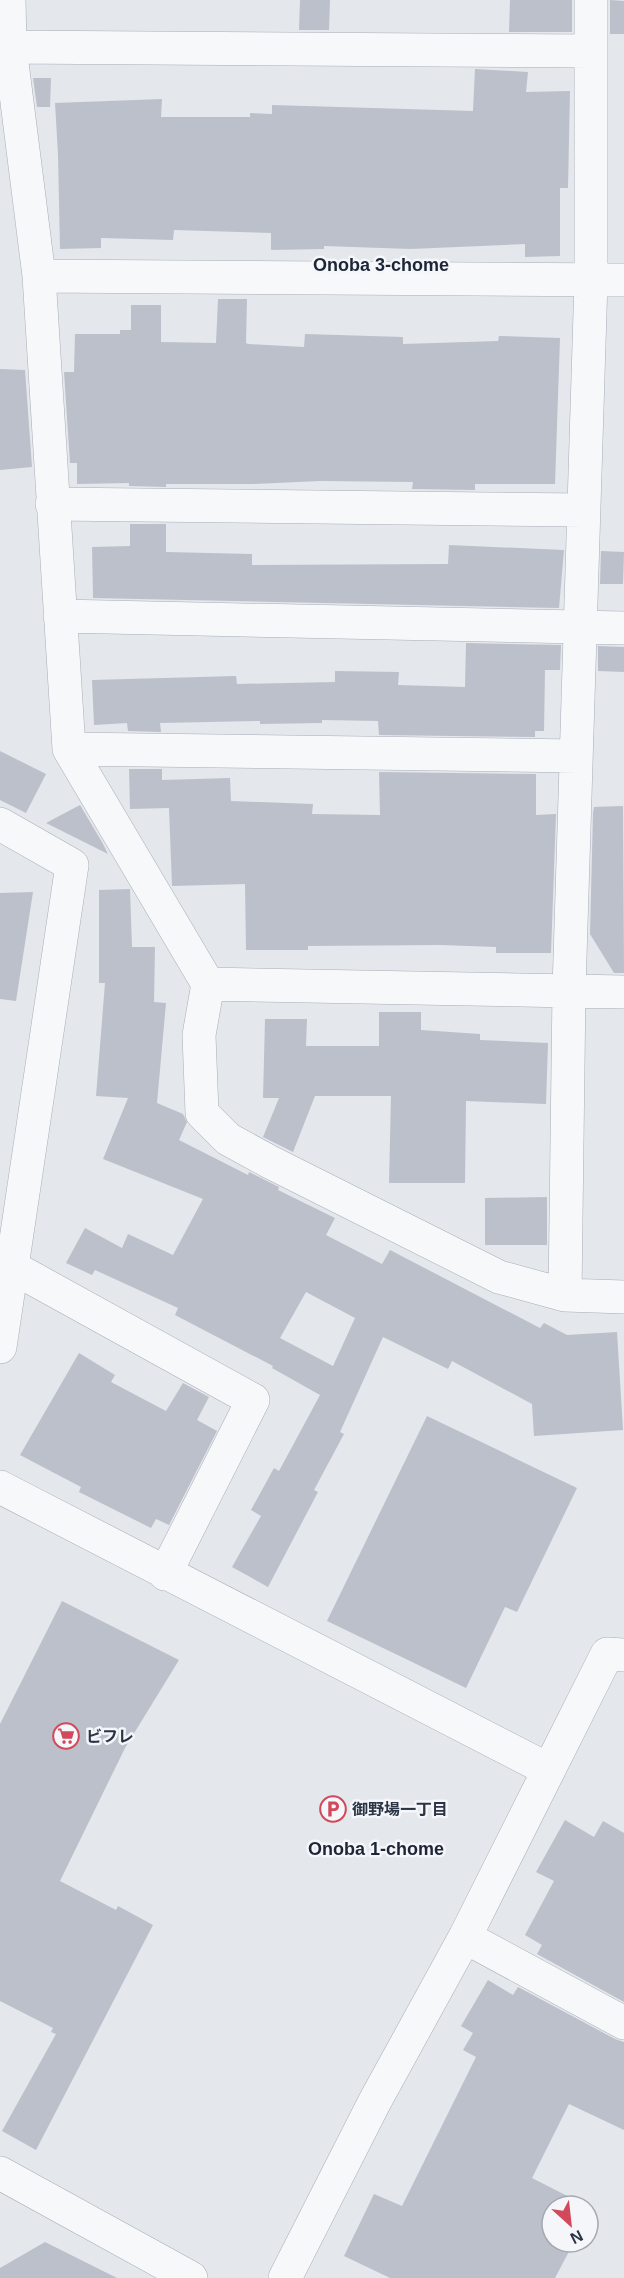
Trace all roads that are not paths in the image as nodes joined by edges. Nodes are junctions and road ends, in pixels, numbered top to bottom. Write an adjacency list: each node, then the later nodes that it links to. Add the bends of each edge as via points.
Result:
1 (9, 0): 3 (street)
2 (591, 0): 4 (street)
3 (10, 47): 4 (street); 5 (street)
4 (591, 51): 6 (street)
5 (39, 276): 6 (street); 8 (street)
6 (591, 280): 7 (street); 9 (street)
7 (624, 280)
8 (52, 504): 9 (street); 10 (street)
9 (584, 510): 11 (street)
10 (60, 616): 11 (street); 13 (street)
11 (580, 627): 12 (street); 14 (street)
12 (624, 628)
13 (69, 749): 14 (street); 16 (street)
14 (576, 756): 17 (street)
15 (0, 824): 19 (street, via 72,865)
16 (208, 984): 17 (street); 20 (street, via 200,1035 202,1113 228,1139 499,1277)
17 (569, 990): 18 (street); 20 (street)
18 (624, 992)
19 (12, 1268): 22 (street); 24 (street, via 253,1400)
20 (566, 1295): 21 (street)
21 (624, 1297)
22 (0, 1347)
23 (0, 1487): 24 (street)
24 (165, 1574): 26 (street)
25 (624, 1655): 26 (street, via 607,1654)
26 (549, 1770): 27 (street)
27 (465, 1937): 28 (street); 31 (street, via 375,2101)
28 (624, 2024)
29 (0, 2173): 30 (street)
30 (191, 2278)
31 (285, 2278)

